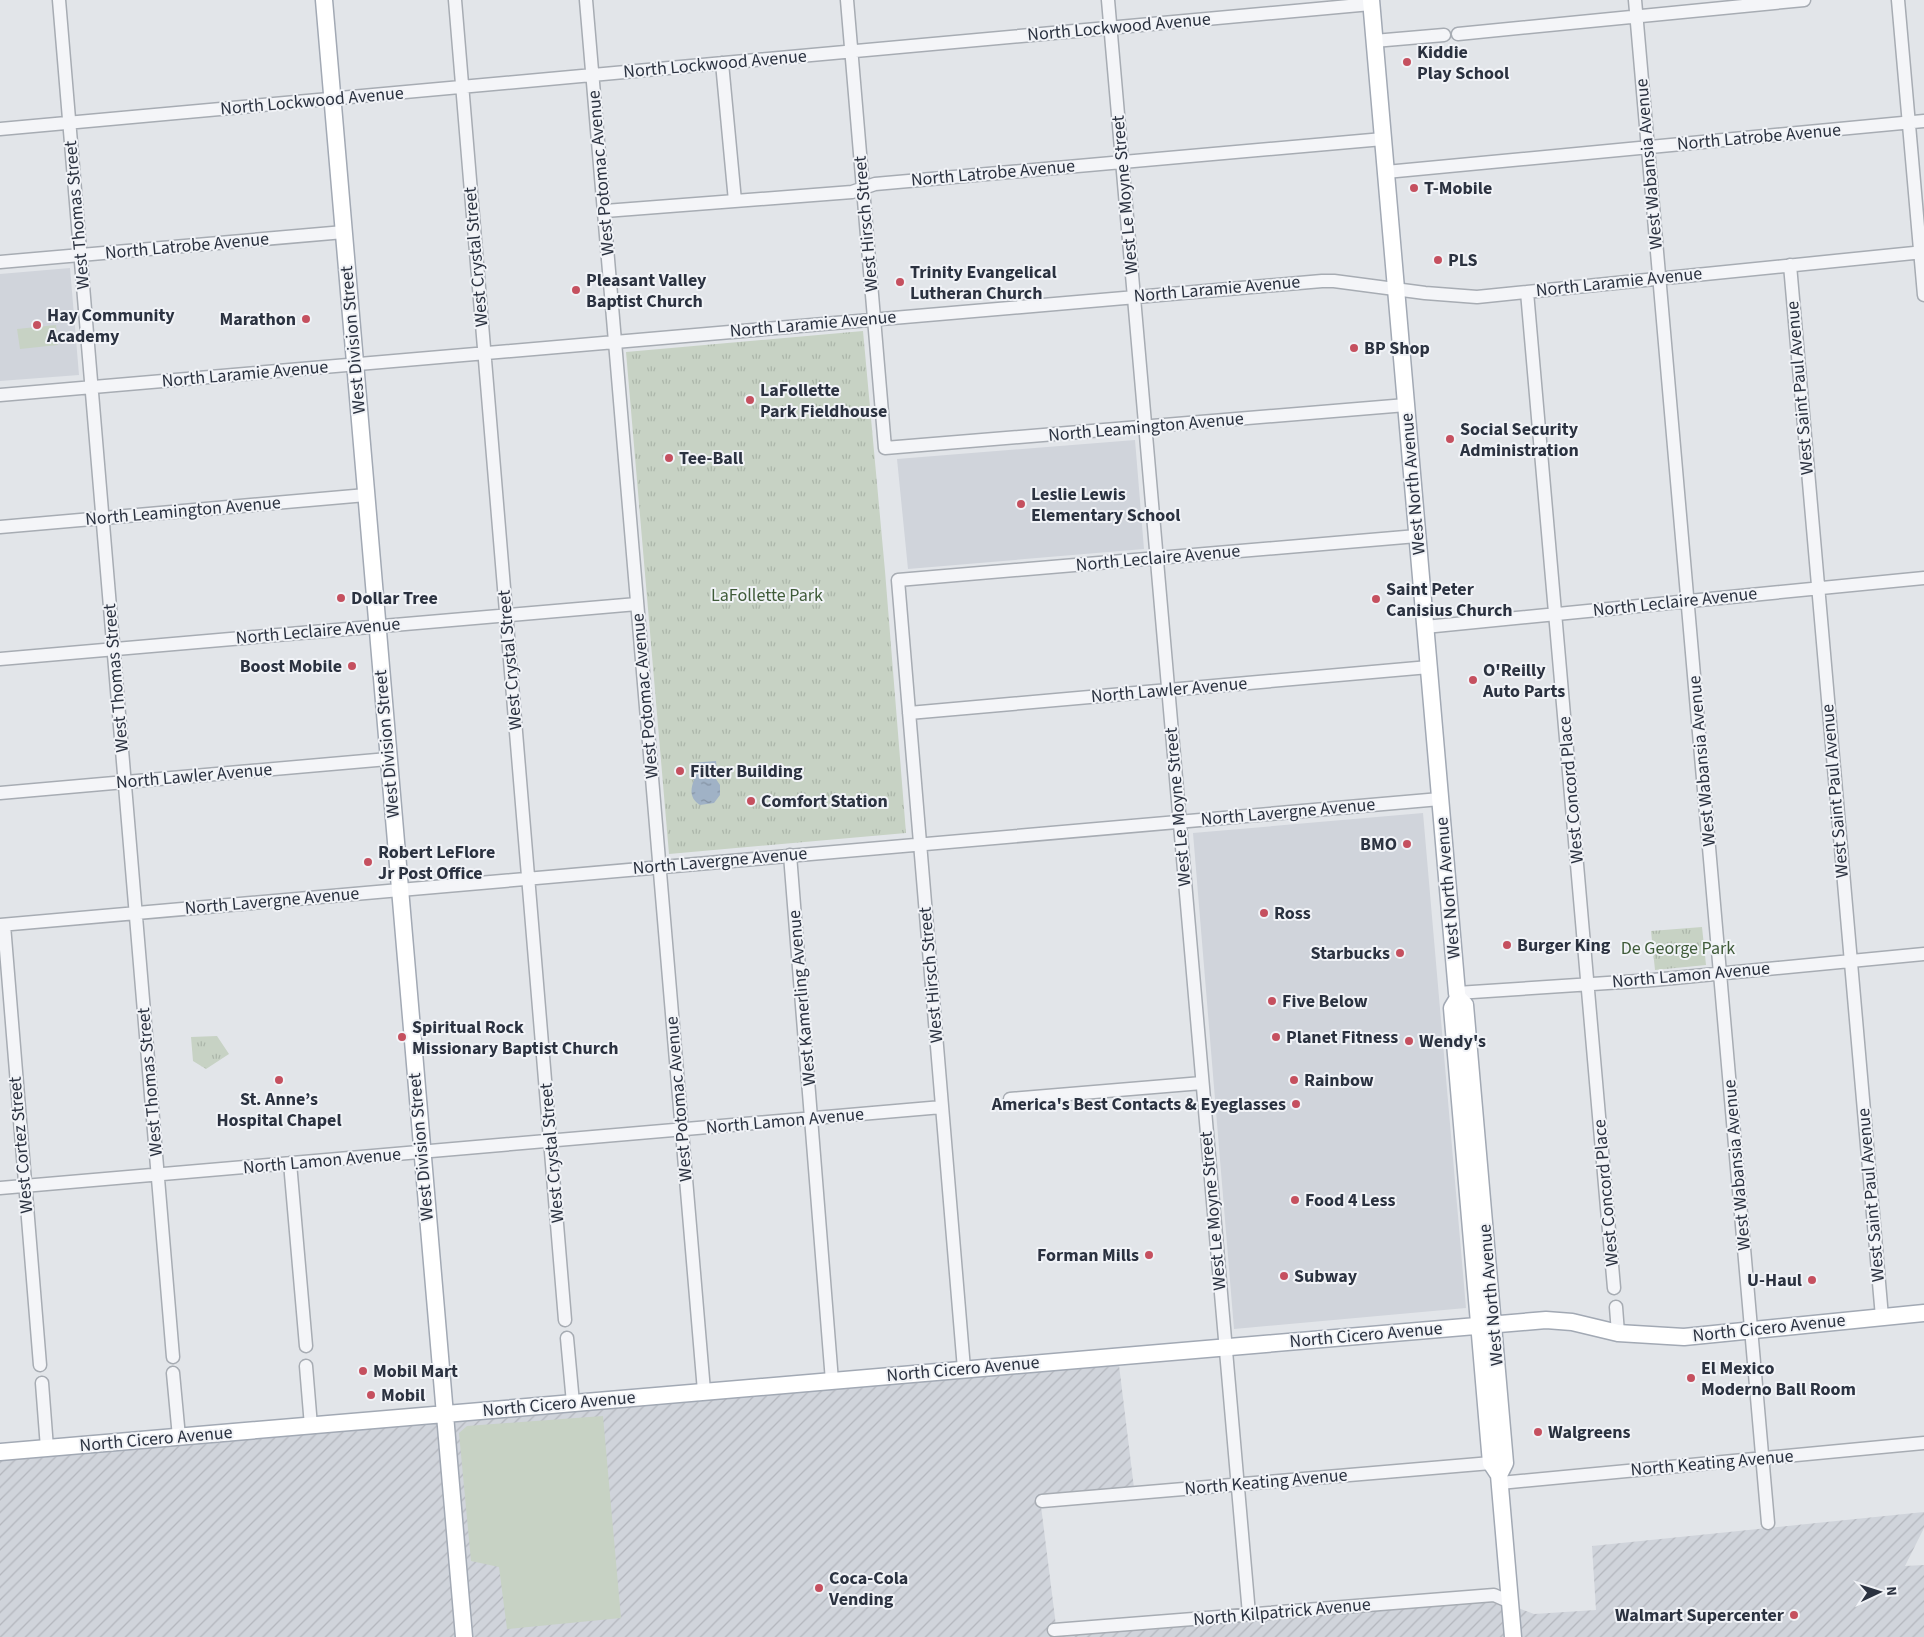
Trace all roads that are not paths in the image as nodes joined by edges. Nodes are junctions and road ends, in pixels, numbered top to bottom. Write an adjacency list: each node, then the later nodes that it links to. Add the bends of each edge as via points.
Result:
1 (59, 0): 23 (street, West Thomas Street)
2 (324, 0): 20 (main road, West Division Street)
3 (455, 0): 19 (street, West Crystal Street)
4 (586, 0): 18 (street, West Potomac Avenue)
5 (847, 0): 16 (street, West Hirsch Street)
6 (1108, 0): 12 (street, West Le Moyne Street)
7 (1635, 0): 11 (street, West Wabansia Avenue)
8 (1804, 0): 11 (street)
9 (1898, 0): 22 (street)
10 (1371, 2): 12 (street, North Lockwood Avenue); 15 (main road, West North Avenue)
11 (1636, 17): 13 (street); 26 (street, West Wabansia Avenue)
12 (1111, 28): 16 (street, North Lockwood Avenue); 27 (street, West Le Moyne Street)
13 (1458, 34)
14 (1444, 35): 15 (street)
15 (1374, 41): 25 (main road, West North Avenue)
16 (851, 52): 17 (street, North Lockwood Avenue); 29 (street, West Hirsch Street)
17 (722, 63): 18 (street, North Lockwood Avenue); 30 (street)
18 (592, 75): 19 (street, North Lockwood Avenue); 31 (street, West Potomac Avenue)
19 (462, 87): 20 (street, North Lockwood Avenue); 44 (street, West Crystal Street)
20 (333, 99): 23 (street, North Lockwood Avenue); 32 (main road, West Division Street)
21 (1924, 121): 22 (street, North Latrobe Avenue)
22 (1909, 122): 26 (street, North Latrobe Avenue); 33 (street)
23 (69, 123): 24 (street, North Lockwood Avenue); 34 (street, West Thomas Street)
24 (0, 129)
25 (1383, 139): 27 (street, North Latrobe Avenue); 28 (main road, West North Avenue)
26 (1648, 148): 28 (street, North Latrobe Avenue); 37 (street, West Wabansia Avenue)
27 (1122, 162): 29 (street, North Latrobe Avenue, via 874,184); 41 (street, West Le Moyne Street)
28 (1386, 172): 38 (main road, West North Avenue)
29 (863, 188): 30 (street, North Latrobe Avenue, via 852,192); 42 (street, West Hirsch Street)
30 (735, 201): 31 (street, North Latrobe Avenue)
31 (605, 211): 43 (street, West Potomac Avenue)
32 (344, 232): 34 (street, North Latrobe Avenue); 45 (main road, West Division Street)
33 (1922, 252): 36 (street, North Laramie Avenue); 40 (street)
34 (81, 255): 35 (street, North Latrobe Avenue); 46 (street, West Thomas Street)
35 (0, 262)
36 (1790, 265): 37 (street, North Laramie Avenue); 58 (street, West Saint Paul Avenue)
37 (1660, 278): 39 (street, North Laramie Avenue); 59 (street, West Wabansia Avenue)
38 (1396, 290): 39 (street, North Laramie Avenue, via 1477,297); 41 (street, North Laramie Avenue, via 1334,280); 48 (main road, West North Avenue)
39 (1527, 292): 61 (street, West Concord Place)
40 (1924, 295)
41 (1134, 296): 42 (street, North Laramie Avenue); 49 (street, West Le Moyne Street)
42 (874, 319): 43 (street, North Laramie Avenue); 50 (street, West Hirsch Street)
43 (616, 341): 44 (street, North Laramie Avenue); 60 (street, West Potomac Avenue)
44 (484, 353): 45 (street, North Laramie Avenue); 62 (street, West Crystal Street)
45 (354, 365): 46 (street, North Laramie Avenue); 51 (main road, West Division Street)
46 (92, 387): 47 (street, North Laramie Avenue); 52 (street, West Thomas Street)
47 (0, 395)
48 (1406, 405): 49 (street, North Leamington Avenue); 54 (main road, West North Avenue)
49 (1145, 427): 50 (street, North Leamington Avenue); 55 (street, West Le Moyne Street)
50 (885, 448)
51 (366, 495): 52 (street, North Leamington Avenue); 63 (main road, West Division Street)
52 (102, 518): 53 (street, North Leamington Avenue); 65 (street, West Thomas Street)
53 (0, 527)
54 (1417, 536): 55 (street, North Leclaire Avenue); 64 (main road, West North Avenue)
55 (1157, 558): 57 (street, North Leclaire Avenue); 68 (street, West Le Moyne Street)
56 (1924, 578): 58 (street, North Leclaire Avenue)
57 (898, 580): 69 (street, West Hirsch Street)
58 (1817, 588): 59 (street, North Leclaire Avenue); 83 (street, West Saint Paul Avenue)
59 (1688, 601): 61 (street, North Leclaire Avenue); 84 (street, West Wabansia Avenue)
60 (637, 604): 62 (street, North Leclaire Avenue); 77 (street, West Potomac Avenue)
61 (1556, 614): 64 (street, North Leclaire Avenue); 85 (street, West Concord Place)
62 (506, 615): 63 (street, North Leclaire Avenue); 78 (street, West Crystal Street)
63 (377, 626): 65 (street, North Leclaire Avenue); 70 (main road, West Division Street)
64 (1425, 627): 67 (main road, West North Avenue)
65 (114, 649): 66 (street, North Leclaire Avenue); 71 (street, West Thomas Street)
66 (0, 659)
67 (1429, 667): 68 (street, North Lawler Avenue); 73 (main road, West North Avenue)
68 (1168, 690): 69 (street, North Lawler Avenue); 74 (street, West Le Moyne Street)
69 (909, 713): 75 (street, West Hirsch Street)
70 (388, 759): 71 (street, North Lawler Avenue); 79 (main road, West Division Street)
71 (125, 782): 72 (street, North Lawler Avenue); 80 (street, West Thomas Street)
72 (0, 792)
73 (1440, 799): 74 (street, North Lavergne Avenue); 86 (main road, West North Avenue)
74 (1180, 821): 75 (street, North Lavergne Avenue); 87 (street, West Le Moyne Street)
75 (920, 844): 76 (street, North Lavergne Avenue); 89 (street, West Hirsch Street)
76 (790, 855): 77 (street, North Lavergne Avenue); 90 (street, West Kamerling Avenue)
77 (659, 866): 78 (street, North Lavergne Avenue); 91 (street, West Potomac Avenue)
78 (529, 878): 79 (street, North Lavergne Avenue); 92 (street, West Crystal Street)
79 (399, 890): 80 (street, North Lavergne Avenue); 93 (main road, West Division Street)
80 (136, 914): 81 (street, North Lavergne Avenue); 95 (street, West Thomas Street)
81 (2, 925): 96 (street, West Cortez Street)
82 (1924, 954): 83 (street, North Lamon Avenue)
83 (1850, 961): 84 (street, North Lamon Avenue); 101 (street, West Saint Paul Avenue)
84 (1720, 974): 85 (street, North Lamon Avenue); 104 (street, West Wabansia Avenue)
85 (1588, 983): 86 (street, North Lamon Avenue); 98 (street, West Concord Place)
86 (1457, 996): 103 (main road, West North Avenue, via 1465,1005)
87 (1202, 1083): 88 (street); 108 (street, West Le Moyne Street)
88 (1010, 1099)
89 (942, 1107): 90 (street, North Lamon Avenue); 112 (street, West Hirsch Street)
90 (812, 1118): 91 (street, North Lamon Avenue); 114 (street, West Kamerling Avenue)
91 (681, 1130): 92 (street, North Lamon Avenue); 116 (street, West Potomac Avenue)
92 (552, 1141): 93 (street, North Lamon Avenue); 102 (street, West Crystal Street)
93 (421, 1152): 94 (street, North Lamon Avenue); 118 (main road, West Division Street)
94 (290, 1163): 95 (street, North Lamon Avenue); 107 (street)
95 (158, 1175): 96 (street, North Lamon Avenue); 109 (street, West Thomas Street)
96 (24, 1186): 97 (street, North Lamon Avenue); 110 (street, West Cortez Street)
97 (0, 1188)
98 (1614, 1288)
99 (1616, 1307): 105 (street)
100 (1924, 1313): 101 (main road, North Cicero Avenue)
101 (1882, 1317): 104 (main road, North Cicero Avenue)
102 (565, 1320)
103 (1486, 1324): 105 (main road, North Cicero Avenue, via 1546,1320 1572,1322); 108 (main road, North Cicero Avenue); 125 (main road, West North Avenue, via 1505,1463)
104 (1752, 1330): 105 (main road, North Cicero Avenue, via 1684,1337); 124 (street, West Wabansia Avenue)
105 (1618, 1333)
106 (567, 1338): 117 (street)
107 (306, 1346)
108 (1225, 1347): 112 (main road, North Cicero Avenue); 126 (street, West Le Moyne Street)
109 (173, 1357)
110 (40, 1365)
111 (306, 1366): 119 (street)
112 (964, 1369): 114 (main road, North Cicero Avenue)
113 (173, 1373): 120 (street)
114 (832, 1381): 116 (main road, North Cicero Avenue)
115 (42, 1383): 122 (street)
116 (704, 1391): 117 (main road, North Cicero Avenue)
117 (573, 1403): 118 (main road, North Cicero Avenue)
118 (443, 1414): 119 (main road, North Cicero Avenue); 132 (main road, West Division Street)
119 (311, 1426): 120 (main road, North Cicero Avenue)
120 (179, 1437): 122 (main road, North Cicero Avenue)
121 (1924, 1443): 124 (street, North Keating Avenue)
122 (47, 1448): 123 (main road, North Cicero Avenue)
123 (0, 1452)
124 (1763, 1458): 125 (street, North Keating Avenue); 128 (street, West Wabansia Avenue)
125 (1497, 1474): 126 (street, North Keating Avenue); 129 (main road, West North Avenue)
126 (1238, 1484): 127 (street, North Keating Avenue); 130 (street, West Le Moyne Street)
127 (1042, 1501)
128 (1768, 1523)
129 (1510, 1602): 130 (street, North Kilpatrick Avenue, via 1494,1595); 133 (main road, West North Avenue)
130 (1248, 1614): 131 (street, North Kilpatrick Avenue)
131 (1054, 1630)
132 (464, 1637)
133 (1513, 1637)

